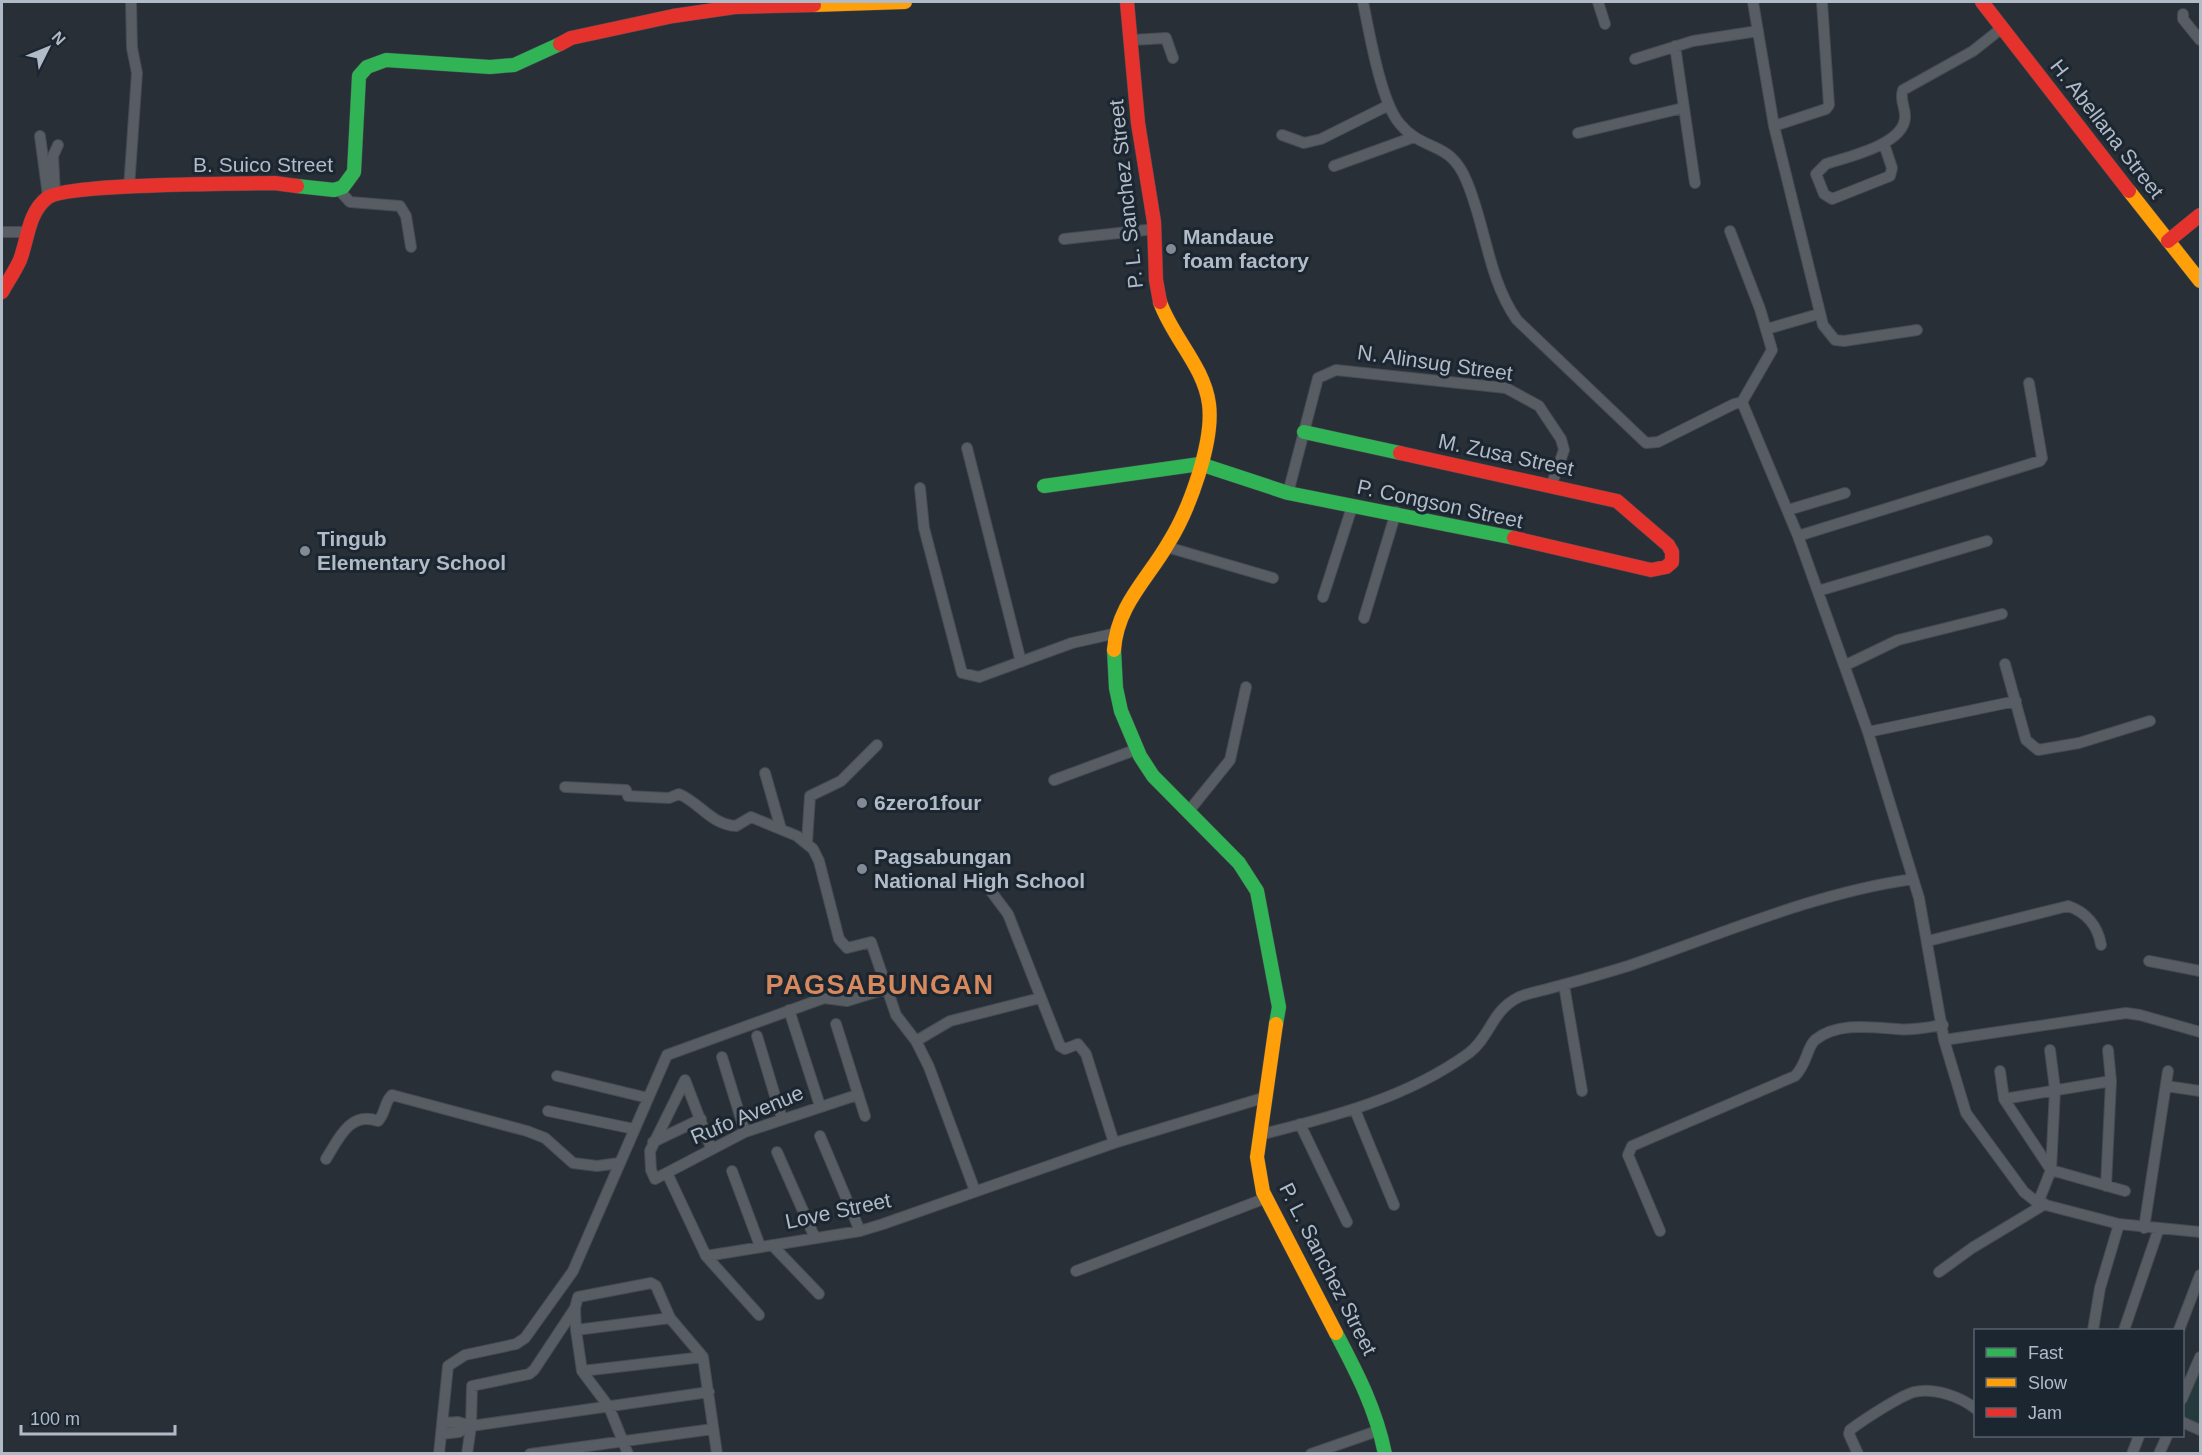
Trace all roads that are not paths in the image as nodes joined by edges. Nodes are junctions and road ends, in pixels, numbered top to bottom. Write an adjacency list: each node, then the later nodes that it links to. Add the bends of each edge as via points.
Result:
1 (131, 2): 29 (street, via 137,73)
2 (905, 2): 30 (street, B. Suico Street, via 735,7 673,15 571,38 543,53 506,65 481,67 386,60 373,64 359,76 354,172 350,181)
3 (1127, 2): 13 (street, P. L. Sanchez Street)
4 (1362, 2): 18 (street)
5 (1598, 2): 10 (street)
6 (1754, 2): 12 (street)
7 (1822, 2): 20 (street, via 1829,105)
8 (1982, 2): 11 (street, H. Abellana Street)
9 (2183, 14): 14 (street, via 2183,20)
10 (1605, 24)
11 (2002, 28): 25 (street, via 1973,51 1903,90 1903,126); 38 (street, H. Abellana Street)
12 (1758, 31): 15 (street); 20 (street)
13 (1132, 40): 16 (street, via 1166,38); 33 (street, P. L. Sanchez Street, via 1138,124)
14 (2200, 40)
15 (1675, 46): 17 (street); 19 (street)
16 (1173, 58)
17 (1635, 59)
18 (1389, 105): 22 (street, via 1304,143); 24 (street, via 1399,123)
19 (1683, 108): 21 (street); 28 (street)
20 (1774, 126): 42 (street)
21 (1578, 133)
22 (1282, 135)
23 (40, 136): 31 (street)
24 (1414, 136): 27 (street); 46 (street, via 1447,152 1457,162 1468,182 1489,260 1507,306 1517,320 1646,443 1658,442)
25 (1884, 144): 25 (street, via 1819,169 1816,174 1824,194 1832,199 1890,176 1892,168)
26 (58, 145): 31 (street, via 53,156)
27 (1334, 166)
28 (1695, 183)
29 (129, 188): 30 (street, B. Suico Street, via 274,183); 31 (street, B. Suico Street, via 92,188)
30 (338, 189): 39 (street, via 350,202 400,206 406,216)
31 (51, 195): 36 (street, via 32,218)
32 (2200, 215): 38 (street)
33 (1155, 229): 37 (street); 49 (street, P. L. Sanchez Street, via 1162,309 1208,394 1209,421)
34 (1730, 231): 43 (street)
35 (2, 232): 36 (street)
36 (29, 232): 41 (street)
37 (1064, 239)
38 (2168, 241): 40 (street, H. Abellana Street)
39 (411, 247)
40 (2200, 281)
41 (2, 292)
42 (1819, 314): 43 (street); 44 (street, via 1835,340)
43 (1767, 329): 46 (street, via 1772,350)
44 (1917, 330)
45 (2029, 383): 58 (street, via 2040,461)
46 (1742, 402): 56 (street)
47 (1304, 432): 51 (street, M. Zusa Street); 51 (street, N. Alinsug Street, via 1318,378 1336,370 1506,388 1539,406 1561,439 1564,450); 53 (street, N. Alinsug Street)
48 (967, 448): 68 (street)
49 (1200, 464): 50 (street); 53 (street, P. Congson Street); 60 (street, P. L. Sanchez Street, via 1191,495)
50 (1044, 486)
51 (1551, 486): 61 (street, M. Zusa Street, via 1617,501 1668,545)
52 (920, 488): 68 (street, via 924,528 962,673 979,677)
53 (1288, 493): 55 (street, P. Congson Street)
54 (1845, 493): 56 (street)
55 (1352, 507): 57 (street, P. Congson Street); 64 (street)
56 (1788, 510): 58 (street)
57 (1396, 512): 61 (street, P. Congson Street, via 1651,570 1666,567); 66 (street)
58 (1798, 536): 63 (street)
59 (1987, 541): 63 (street)
60 (1167, 547): 62 (street); 67 (street, P. L. Sanchez Street, via 1131,595)
61 (1672, 561)
62 (1273, 578)
63 (1818, 591): 70 (street)
64 (1323, 597)
65 (2002, 614): 70 (street, via 1898,640)
66 (1364, 618)
67 (1117, 633): 68 (street, via 1072,643); 76 (street, P. L. Sanchez Street, via 1114,682)
68 (1021, 662)
69 (2005, 664): 72 (street)
70 (1846, 665): 74 (street)
71 (1246, 687): 80 (street, via 1231,758)
72 (2016, 701): 73 (street, via 2026,740 2038,750 2079,743); 74 (street)
73 (2150, 721)
74 (1869, 732): 83 (street)
75 (877, 745): 82 (street, via 841,781 810,796)
76 (1135, 750): 78 (street); 80 (street, P. L. Sanchez Street, via 1153,776)
77 (765, 773): 81 (street)
78 (1054, 780)
79 (565, 787): 81 (street, via 626,790 628,796 669,798 679,794 718,822 736,826 751,817)
80 (1188, 812): 111 (street, P. L. Sanchez Street, via 1239,863 1257,891 1280,1007)
81 (782, 829): 82 (street)
82 (807, 842): 90 (street, via 819,861 839,939 847,948 871,942)
83 (1913, 879): 85 (street); 89 (street, via 1791,907)
84 (990, 890): 91 (street, via 1008,914)
85 (1928, 941): 86 (street, via 2068,906 2078,909 2095,926); 94 (street)
86 (2100, 945)
87 (2148, 961): 88 (street)
88 (2200, 971)
89 (1564, 985): 108 (street); 115 (street, via 1522,996 1505,1005 1468,1053 1395,1094)
90 (886, 988): 92 (street, via 847,1001 824,998); 98 (street, via 896,1015)
91 (1041, 998): 98 (street, via 950,1021); 126 (street, via 1061,1047 1077,1044 1086,1054)
92 (789, 1010): 112 (street, via 670,1052); 114 (street)
93 (836, 1024): 110 (street)
94 (1943, 1025): 97 (street); 145 (street, via 1898,1029 1861,1026 1828,1034 1812,1043 1804,1067 1795,1076 1632,1146 1628,1155)
95 (2200, 1032): 97 (street, via 2126,1014)
96 (757, 1036): 119 (street)
97 (1944, 1040): 138 (street, via 1966,1113 2024,1192)
98 (916, 1041): 135 (street)
99 (2050, 1050): 107 (street)
100 (2108, 1050): 105 (street)
101 (722, 1057): 122 (street)
102 (2000, 1071): 113 (street)
103 (2168, 1071): 106 (street)
104 (557, 1076): 112 (street)
105 (2110, 1081): 107 (street); 134 (street)
106 (2166, 1086): 109 (street); 142 (street)
107 (2055, 1089): 113 (street); 131 (street)
108 (1582, 1091)
109 (2200, 1091)
110 (857, 1095): 114 (street, Rufo Avenue); 117 (street)
111 (1266, 1097): 123 (street, P. L. Sanchez Street); 126 (street, Love Street)
112 (648, 1098): 121 (street)
113 (2004, 1099): 131 (street)
114 (820, 1106): 119 (street, Rufo Avenue)
115 (1355, 1110): 120 (street); 139 (street)
116 (548, 1111): 121 (street)
117 (865, 1116)
118 (701, 1119): 125 (street); 125 (street, via 687,1080 684,1081); 127 (street)
119 (782, 1119): 122 (street, Rufo Avenue)
120 (1300, 1124): 123 (street); 140 (street)
121 (634, 1129): 130 (street)
122 (745, 1132): 127 (street, Rufo Avenue)
123 (1259, 1135): 137 (street, P. L. Sanchez Street, via 1257,1157)
124 (820, 1136): 144 (street)
125 (653, 1142): 133 (street, Rufo Avenue, via 650,1159 656,1179)
126 (1114, 1143): 135 (street, Love Street)
127 (711, 1148): 133 (street, Rufo Avenue)
128 (777, 1152): 147 (street)
129 (326, 1159): 130 (street, via 349,1124 360,1118 378,1121 392,1095 527,1131 545,1138 573,1163)
130 (619, 1163): 171 (street, via 573,1271 525,1338 516,1344 473,1352 448,1366)
131 (2051, 1170): 134 (street); 138 (street)
132 (732, 1171): 149 (street)
133 (667, 1173): 150 (street)
134 (2106, 1186): 136 (street)
135 (975, 1191): 144 (street, Love Street)
136 (2125, 1191)
137 (1266, 1198): 151 (street); 173 (street, P. L. Sanchez Street, via 1358,1374)
138 (2041, 1204): 141 (street); 152 (street)
139 (1394, 1205)
140 (1347, 1222)
141 (2119, 1224): 142 (street); 158 (street, via 2100,1288)
142 (2144, 1228): 143 (street)
143 (2159, 1228): 146 (street); 159 (street)
144 (860, 1231): 147 (street, Love Street)
145 (1660, 1231)
146 (2200, 1232)
147 (815, 1238): 148 (street, Love Street)
148 (772, 1245): 149 (street, Love Street); 154 (street)
149 (760, 1246): 150 (street, Love Street)
150 (706, 1256): 156 (street)
151 (1076, 1271)
152 (1939, 1272)
153 (2200, 1275): 160 (street)
154 (819, 1294)
155 (577, 1302): 157 (street, via 651,1283); 161 (street); 170 (street, via 534,1370 472,1386)
156 (759, 1315)
157 (670, 1318): 161 (street); 162 (street)
158 (2093, 1329)
159 (2124, 1329)
160 (2179, 1329)
161 (576, 1330): 164 (street)
162 (703, 1357): 164 (street); 165 (street)
163 (2200, 1357): 166 (street)
164 (582, 1371): 167 (street)
165 (709, 1392): 167 (street); 172 (street)
166 (2184, 1394)
167 (609, 1407): 170 (street); 177 (street)
168 (1974, 1408): 185 (street, via 1958,1398 1913,1392 1850,1430)
169 (2184, 1423): 174 (street)
170 (469, 1426): 171 (street, via 459,1432); 179 (street)
171 (442, 1429): 178 (street)
172 (713, 1429): 177 (street); 182 (street)
173 (1380, 1430): 183 (street); 184 (street, P. L. Sanchez Street)
174 (2200, 1430)
175 (2139, 1437): 186 (street)
176 (2167, 1437): 187 (street)
177 (623, 1441): 180 (street); 181 (street)
178 (439, 1454)
179 (467, 1454)
180 (530, 1454)
181 (628, 1454)
182 (717, 1454)
183 (1311, 1454)
184 (1385, 1454)
185 (1858, 1454)
186 (2132, 1454)
187 (2159, 1454)

